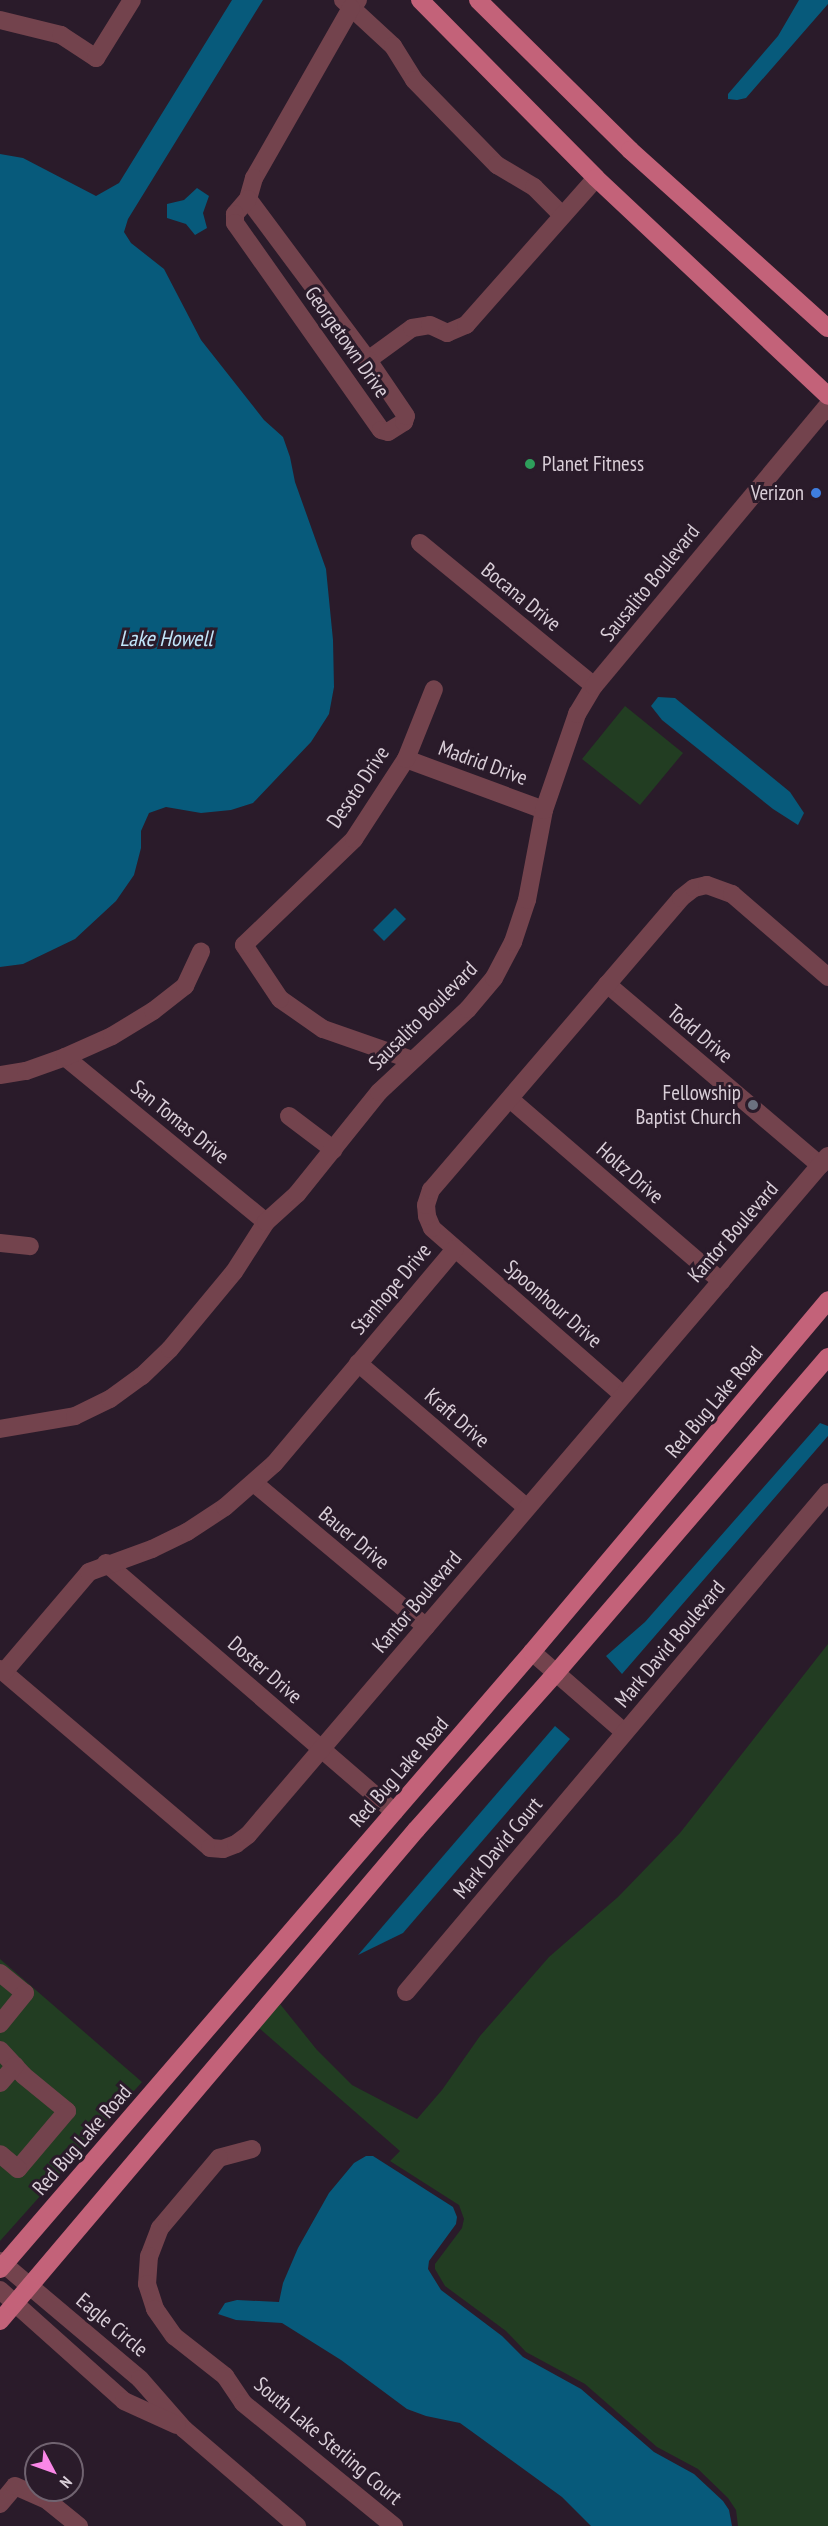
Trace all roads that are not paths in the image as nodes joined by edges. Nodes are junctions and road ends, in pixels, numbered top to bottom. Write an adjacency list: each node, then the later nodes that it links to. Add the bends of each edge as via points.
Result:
1 (132, 0): 5 (street, via 96,58 61,35)
2 (420, 0): 6 (main road)
3 (478, 0): 9 (main road, via 630,150)
4 (351, 3): 7 (street, Georgetown Drive, via 254,178); 8 (street, Georgetown Drive, via 393,46 414,80 497,165 534,187)
5 (0, 20)
6 (596, 178): 8 (street, Georgetown Drive); 11 (main road)
7 (248, 199): 10 (street, Georgetown Drive); 10 (street, Georgetown Drive, via 235,214 235,223 381,430 388,432 404,422 406,416)
8 (562, 215): 10 (street, Georgetown Drive, via 466,325 447,333 430,325 412,328)
9 (828, 328)
10 (368, 360)
11 (828, 396)
12 (828, 405): 14 (street, Sausalito Boulevard)
13 (420, 543): 14 (street, Bocana Drive)
14 (594, 686): 17 (street, Sausalito Boulevard, via 577,714)
15 (434, 689): 16 (street, Desoto Drive)
16 (406, 759): 17 (street, Madrid Drive); 22 (street, Desoto Drive, via 354,839 244,945 280,999 323,1029)
17 (544, 810): 22 (street, Sausalito Boulevard, via 527,900 494,978 468,1009)
18 (201, 951): 21 (street, via 185,986 112,1036)
19 (828, 977): 20 (street, Stanhope Drive, via 732,894 707,885 694,888 681,898)
20 (607, 984): 24 (street, Stanhope Drive); 27 (street, Todd Drive)
21 (65, 1057): 23 (street, via 26,1071); 28 (street, San Tomas Drive)
22 (412, 1060): 26 (street, Sausalito Boulevard, via 379,1092)
23 (0, 1075)
24 (510, 1100): 31 (street, Stanhope Drive, via 431,1190 427,1216 432,1228); 32 (street, Holtz Drive)
25 (289, 1116): 26 (street)
26 (334, 1150): 28 (street, Sausalito Boulevard, via 297,1194)
27 (824, 1160): 32 (street, Kantor Boulevard)
28 (266, 1222): 39 (street, Sausalito Boulevard, via 234,1272 170,1349 142,1376 110,1399 75,1416)
29 (0, 1243): 30 (street)
30 (30, 1246)
31 (455, 1249): 36 (street, Stanhope Drive); 37 (street, Spoonhour Drive)
32 (721, 1281): 37 (street, Kantor Boulevard)
33 (828, 1300): 38 (main road, Red Bug Lake Road)
34 (828, 1312): 38 (main road)
35 (828, 1357): 47 (main road)
36 (358, 1363): 40 (street, Stanhope Drive); 42 (street, Kraft Drive)
37 (622, 1394): 42 (street, Kantor Boulevard)
38 (750, 1395): 45 (main road, Red Bug Lake Road)
39 (0, 1429)
40 (254, 1483): 43 (street, Stanhope Drive, via 187,1532 152,1549); 44 (street, Bauer Drive)
41 (828, 1492): 48 (street, Mark David Boulevard)
42 (526, 1507): 44 (street, Kantor Boulevard)
43 (106, 1563): 46 (street, Stanhope Drive, via 89,1572); 49 (street, Doster Drive)
44 (426, 1627): 49 (street, Kantor Boulevard)
45 (532, 1652): 47 (street, Mark David Boulevard); 50 (main road, Red Bug Lake Road)
46 (2, 1670): 49 (street, Kantor Boulevard, via 210,1848 223,1849 248,1835)
47 (556, 1673): 48 (street, Mark David Boulevard); 51 (main road)
48 (624, 1732): 53 (street, Mark David Court)
49 (322, 1748): 50 (street, Doster Drive)
50 (394, 1812): 51 (main road, via 388,1847 301,1951); 60 (main road, Red Bug Lake Road)
51 (297, 1971): 61 (main road)
52 (0, 1973): 54 (street, via 25,1993)
53 (406, 1992)
54 (0, 2024)
55 (0, 2050): 56 (street)
56 (15, 2066): 57 (street); 59 (street, via 67,2111 18,2169)
57 (0, 2083)
58 (252, 2149): 69 (street, South Lake Sterling Court, via 219,2158 160,2228 150,2256 147,2284 155,2309 174,2336 225,2376 243,2403)
59 (0, 2154)
60 (2, 2264): 61 (street, Eagle Circle)
61 (30, 2286): 63 (main road); 65 (street, Eagle Circle, via 141,2379)
62 (0, 2290): 63 (street, Eagle Circle)
63 (15, 2303): 64 (main road); 65 (street, Eagle Circle, via 124,2401)
64 (0, 2321)
65 (184, 2429): 68 (street, Eagle Circle)
66 (0, 2504): 67 (street, via 15,2486 48,2501)
67 (79, 2526)
68 (297, 2526)
69 (394, 2526)

